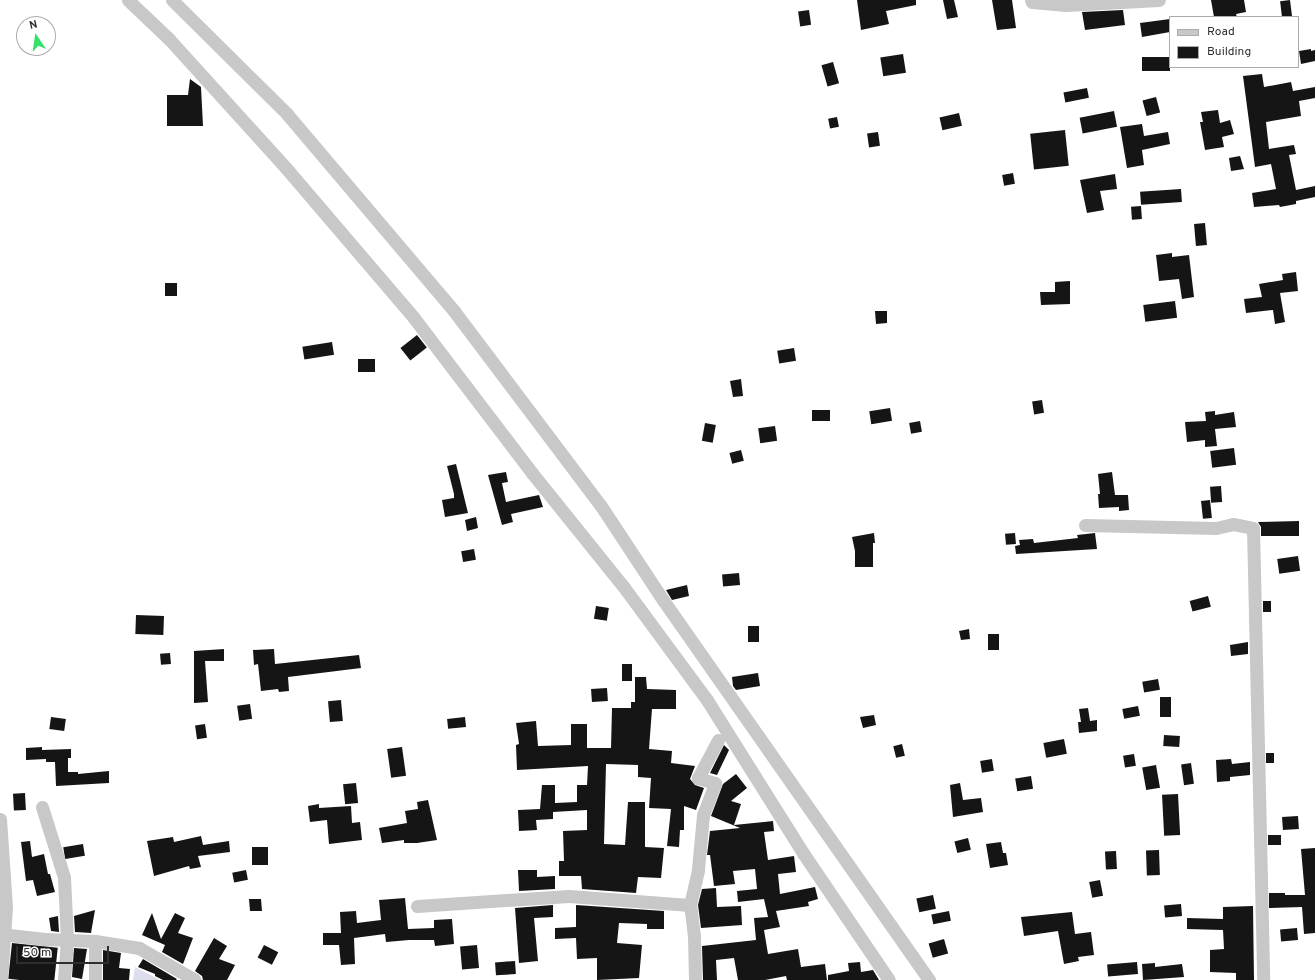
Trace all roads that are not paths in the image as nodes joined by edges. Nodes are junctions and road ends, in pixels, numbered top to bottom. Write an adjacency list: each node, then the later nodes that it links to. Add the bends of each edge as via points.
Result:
1 (128, 0): 19 (street, via 169,39 286,168 414,318 623,586 707,700 803,853)
2 (172, 0): 20 (street, via 287,114 454,311 601,506 676,620)
3 (1031, 0): 4 (street, via 1066,5)
4 (1159, 0)
5 (1085, 525): 21 (street, via 1216,528 1233,524 1253,528)
6 (718, 740): 9 (street, via 698,778 715,783 703,815 698,869)
7 (42, 807): 12 (street, via 64,877)
8 (0, 819): 11 (street, via 6,906)
9 (690, 905): 10 (street, via 569,896); 18 (street)
10 (417, 906)
11 (2, 934): 12 (street); 14 (street)
12 (67, 940): 13 (street); 15 (street)
13 (95, 942): 16 (street); 17 (street, via 139,948)
14 (1, 980)
15 (64, 980)
16 (95, 980)
17 (195, 980)
18 (695, 980)
19 (889, 980)
20 (929, 980)
21 (1263, 980)

